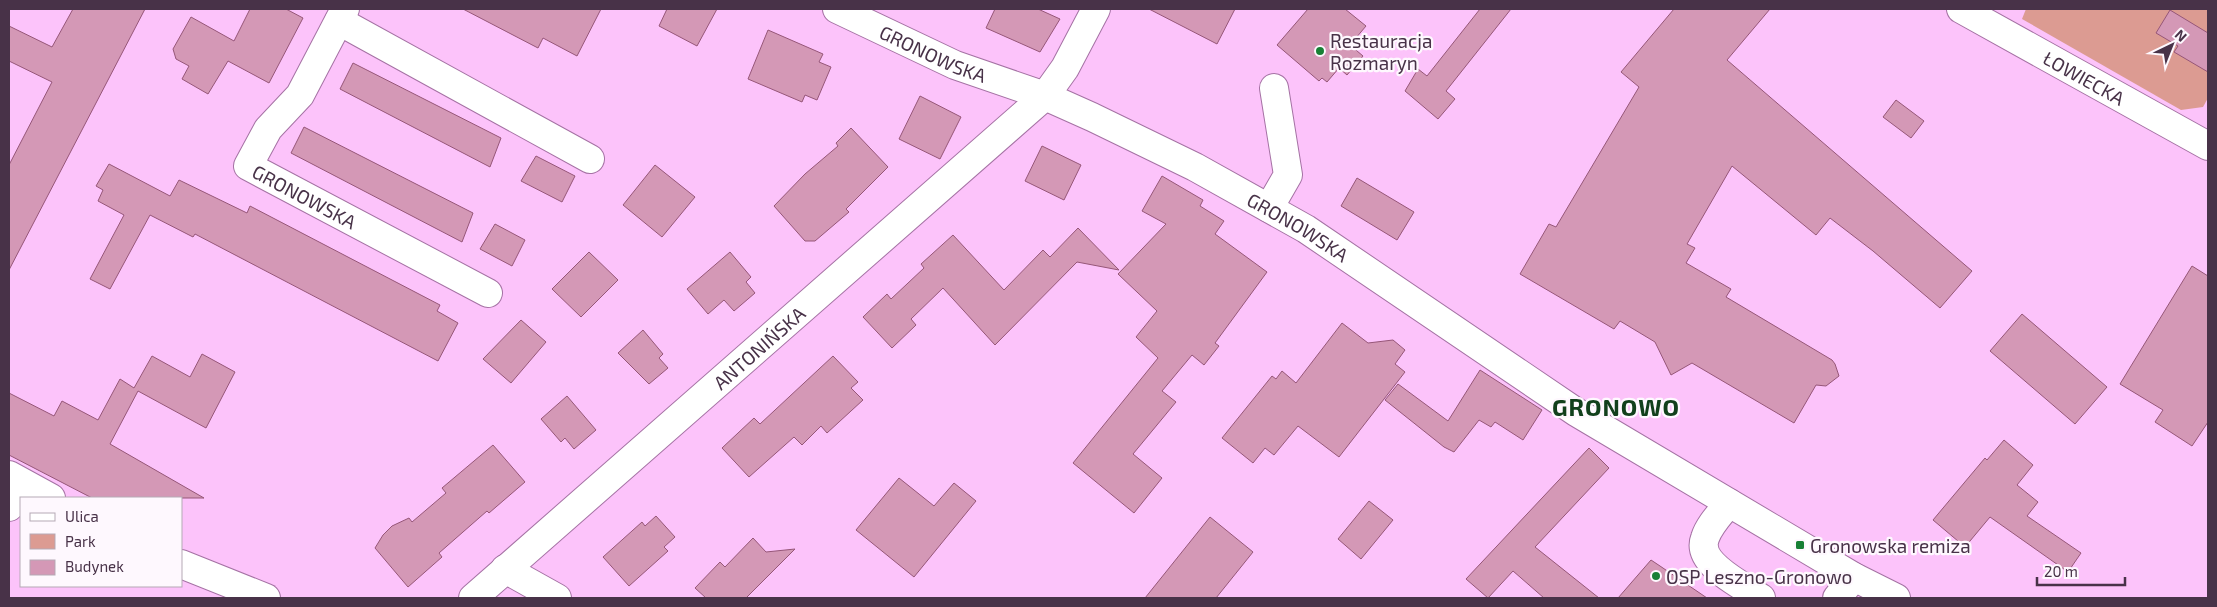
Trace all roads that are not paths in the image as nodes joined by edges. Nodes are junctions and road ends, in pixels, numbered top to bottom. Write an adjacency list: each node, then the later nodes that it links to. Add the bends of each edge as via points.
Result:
1 (836, 9): 6 (street, GRONOWSKA, via 955,65)
2 (1096, 9): 6 (street, ANTONIŃSKA, via 1065,68)
3 (1960, 9): 7 (street, ŁOWIECKA)
4 (342, 15): 8 (street, GRONOWSKA); 10 (street, GRONOWSKA, via 300,94 268,129 248,166)
5 (1274, 88): 9 (street, via 1288,175)
6 (1045, 96): 9 (street, GRONOWSKA, via 1195,167); 15 (street, ANTONIŃSKA)
7 (2208, 146)
8 (590, 160)
9 (1269, 208): 12 (street, GRONOWSKA, via 1306,229 1576,412)
10 (488, 293)
11 (30, 487): 13 (street)
12 (1729, 503): 16 (street, GRONOWSKA); 20 (street, via 1705,538 1705,554 1715,568)
13 (9, 507)
14 (182, 564): 17 (street)
15 (505, 569): 18 (street, ANTONIŃSKA); 19 (street)
16 (1854, 577): 21 (street); 22 (street, GRONOWSKA)
17 (266, 598)
18 (473, 598)
19 (557, 598)
20 (1762, 598)
21 (1837, 598)
22 (1896, 598)

